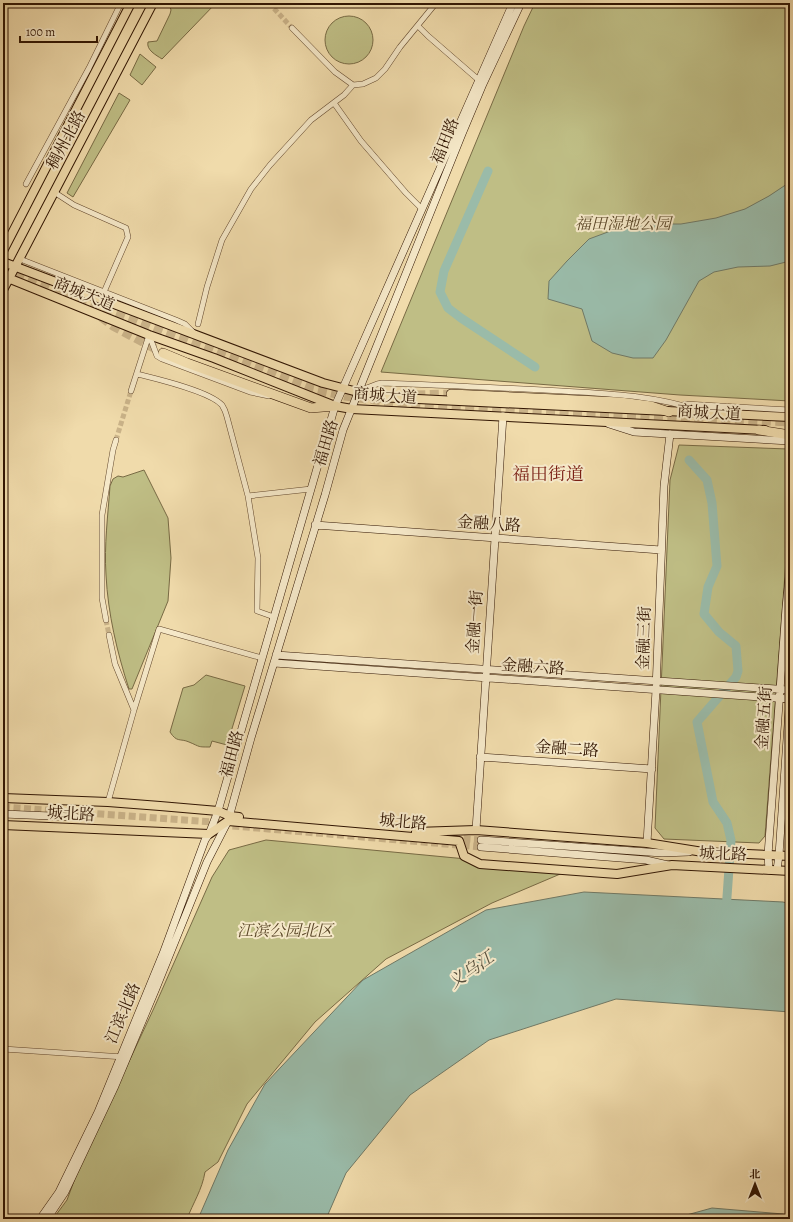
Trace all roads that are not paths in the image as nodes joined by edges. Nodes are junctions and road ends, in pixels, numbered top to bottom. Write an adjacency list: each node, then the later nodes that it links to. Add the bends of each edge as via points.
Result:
1 (121, 3): 12 (street)
2 (131, 3): 15 (main road, 稠州北路)
3 (153, 3): 13 (main road, 稠州北路)
4 (436, 3): 7 (street)
5 (513, 3): 9 (main road, 福田路)
6 (521, 3): 9 (main road, 福田路)
7 (418, 26): 9 (street); 10 (street, via 376,78)
8 (292, 28): 10 (street, via 335,72)
9 (481, 82): 14 (main road, 福田路); 29 (main road, 福田路)
10 (353, 85): 11 (street)
11 (334, 103): 14 (street, via 361,141); 22 (street, via 310,120 252,189 222,240)
12 (26, 184)
13 (54, 192): 16 (main road, 稠州北路); 21 (street, via 74,205 126,228 128,237)
14 (422, 209): 27 (main road, 福田路)
15 (3, 251)
16 (20, 259): 18 (main road, 稠州北路); 21 (street)
17 (3, 262): 18 (main road, 商城大道)
18 (15, 267): 19 (main road, 稠州北路); 24 (main road, 商城大道)
19 (6, 277): 20 (main road, 稠州北路); 23 (main road, 商城大道)
20 (3, 290)
21 (104, 292): 24 (street, via 185,324)
22 (198, 324)
23 (148, 335): 26 (street); 31 (street, via 157,356 162,359 250,392); 33 (main road, 商城大道)
24 (196, 335): 27 (main road, 商城大道, via 323,383)
25 (163, 353): 31 (highway)
26 (137, 374): 28 (street); 48 (street, via 201,393 222,406)
27 (343, 388): 29 (main road, 商城大道); 33 (main road, 福田路)
28 (131, 392)
29 (359, 392): 32 (street, via 382,383 482,386 640,396); 34 (main road, 福田路); 36 (main road, 商城大道, via 377,397 420,400)
30 (451, 394): 36 (highway, via 620,402 650,406)
31 (281, 396): 33 (highway, via 311,408)
32 (679, 404): 35 (street); 37 (street)
33 (335, 406): 34 (main road, 商城大道); 47 (main road, 福田路)
34 (352, 409): 38 (main road, 商城大道); 49 (main road, 福田路, via 343,430)
35 (790, 410)
36 (669, 412): 37 (main road, 商城大道)
37 (705, 414): 39 (main road, 商城大道)
38 (502, 416): 40 (main road, 商城大道); 50 (main road, 金融一街)
39 (790, 417)
40 (604, 422): 41 (main road, 商城大道); 43 (main road, via 634,432)
41 (759, 430): 42 (main road, 商城大道); 44 (highway)
42 (790, 431)
43 (670, 434): 46 (main road); 51 (main road, 金融三街)
44 (790, 435)
45 (116, 440): 55 (street, via 102,515 102,598)
46 (790, 441)
47 (311, 489): 48 (street); 54 (main road, 福田路)
48 (248, 496): 54 (street, via 258,558 257,611)
49 (315, 526): 50 (main road, 金融八路); 57 (main road, 福田路)
50 (494, 538): 51 (main road, 金融八路); 60 (main road, 金融一街)
51 (661, 550): 62 (main road, 金融三街)
52 (790, 567): 53 (main road, 金融五街)
53 (788, 608): 63 (main road, 金融五街)
54 (274, 617): 58 (main road, 福田路)
55 (106, 620)
56 (109, 635): 68 (street, via 115,664)
57 (276, 655): 59 (main road, 福田路); 60 (main road, 金融六路)
58 (262, 658): 68 (street, via 159,629); 75 (main road, 福田路)
59 (274, 663): 61 (main road, 金融六路); 78 (main road, 福田路)
60 (486, 668): 61 (main road, 金融一街); 62 (main road, 金融六路)
61 (485, 678): 65 (main road, 金融六路); 69 (main road, 金融一街)
62 (657, 681): 63 (main road, 金融六路); 65 (main road, 金融三街)
63 (780, 689): 64 (main road, 金融六路); 66 (main road, 金融五街)
64 (790, 689): 67 (main road, 金融五街)
65 (656, 690): 66 (main road, 金融六路); 70 (main road, 金融三街)
66 (780, 698): 67 (main road, 金融六路); 71 (main road, 金融五街)
67 (790, 699): 72 (main road, 金融五街)
68 (134, 710): 74 (street)
69 (480, 757): 70 (main road, 金融二路); 80 (main road, 金融一街)
70 (652, 769): 82 (main road, 金融三街)
71 (774, 777): 72 (main road); 84 (main road, 金融五街)
72 (787, 778): 85 (main road, 金融五街)
73 (3, 798): 74 (main road, 城北路)
74 (108, 802): 75 (main road, 城北路)
75 (218, 811): 78 (main road, 城北路); 81 (main road, 江滨北路)
76 (3, 814): 77 (main road)
77 (75, 817)
78 (229, 819): 80 (main road, 城北路, via 421,833); 81 (main road); 87 (main road, 城北路, via 459,841 464,856 480,864 617,874); 91 (main road, 江滨北路, via 206,862 157,986)
79 (3, 825): 81 (main road, 城北路)
80 (476, 830): 82 (main road, 城北路)
81 (209, 834): 91 (main road, 江滨北路)
82 (647, 842): 83 (main road, 城北路)
83 (707, 852): 84 (main road, 城北路); 87 (main road, via 662,853 481,843 646,860)
84 (768, 855): 85 (main road, 城北路); 88 (main road, 金融五街)
85 (779, 855): 86 (main road, 城北路); 88 (main road, 金融五街)
86 (790, 856)
87 (672, 866): 88 (main road, 城北路)
88 (773, 870): 89 (main road, 城北路)
89 (790, 871)
90 (3, 1049): 91 (street)
91 (124, 1057): 92 (main road, 江滨北路, via 74,1162); 93 (main road, 江滨北路, via 82,1157 65,1192)
92 (40, 1219)
93 (47, 1219)

